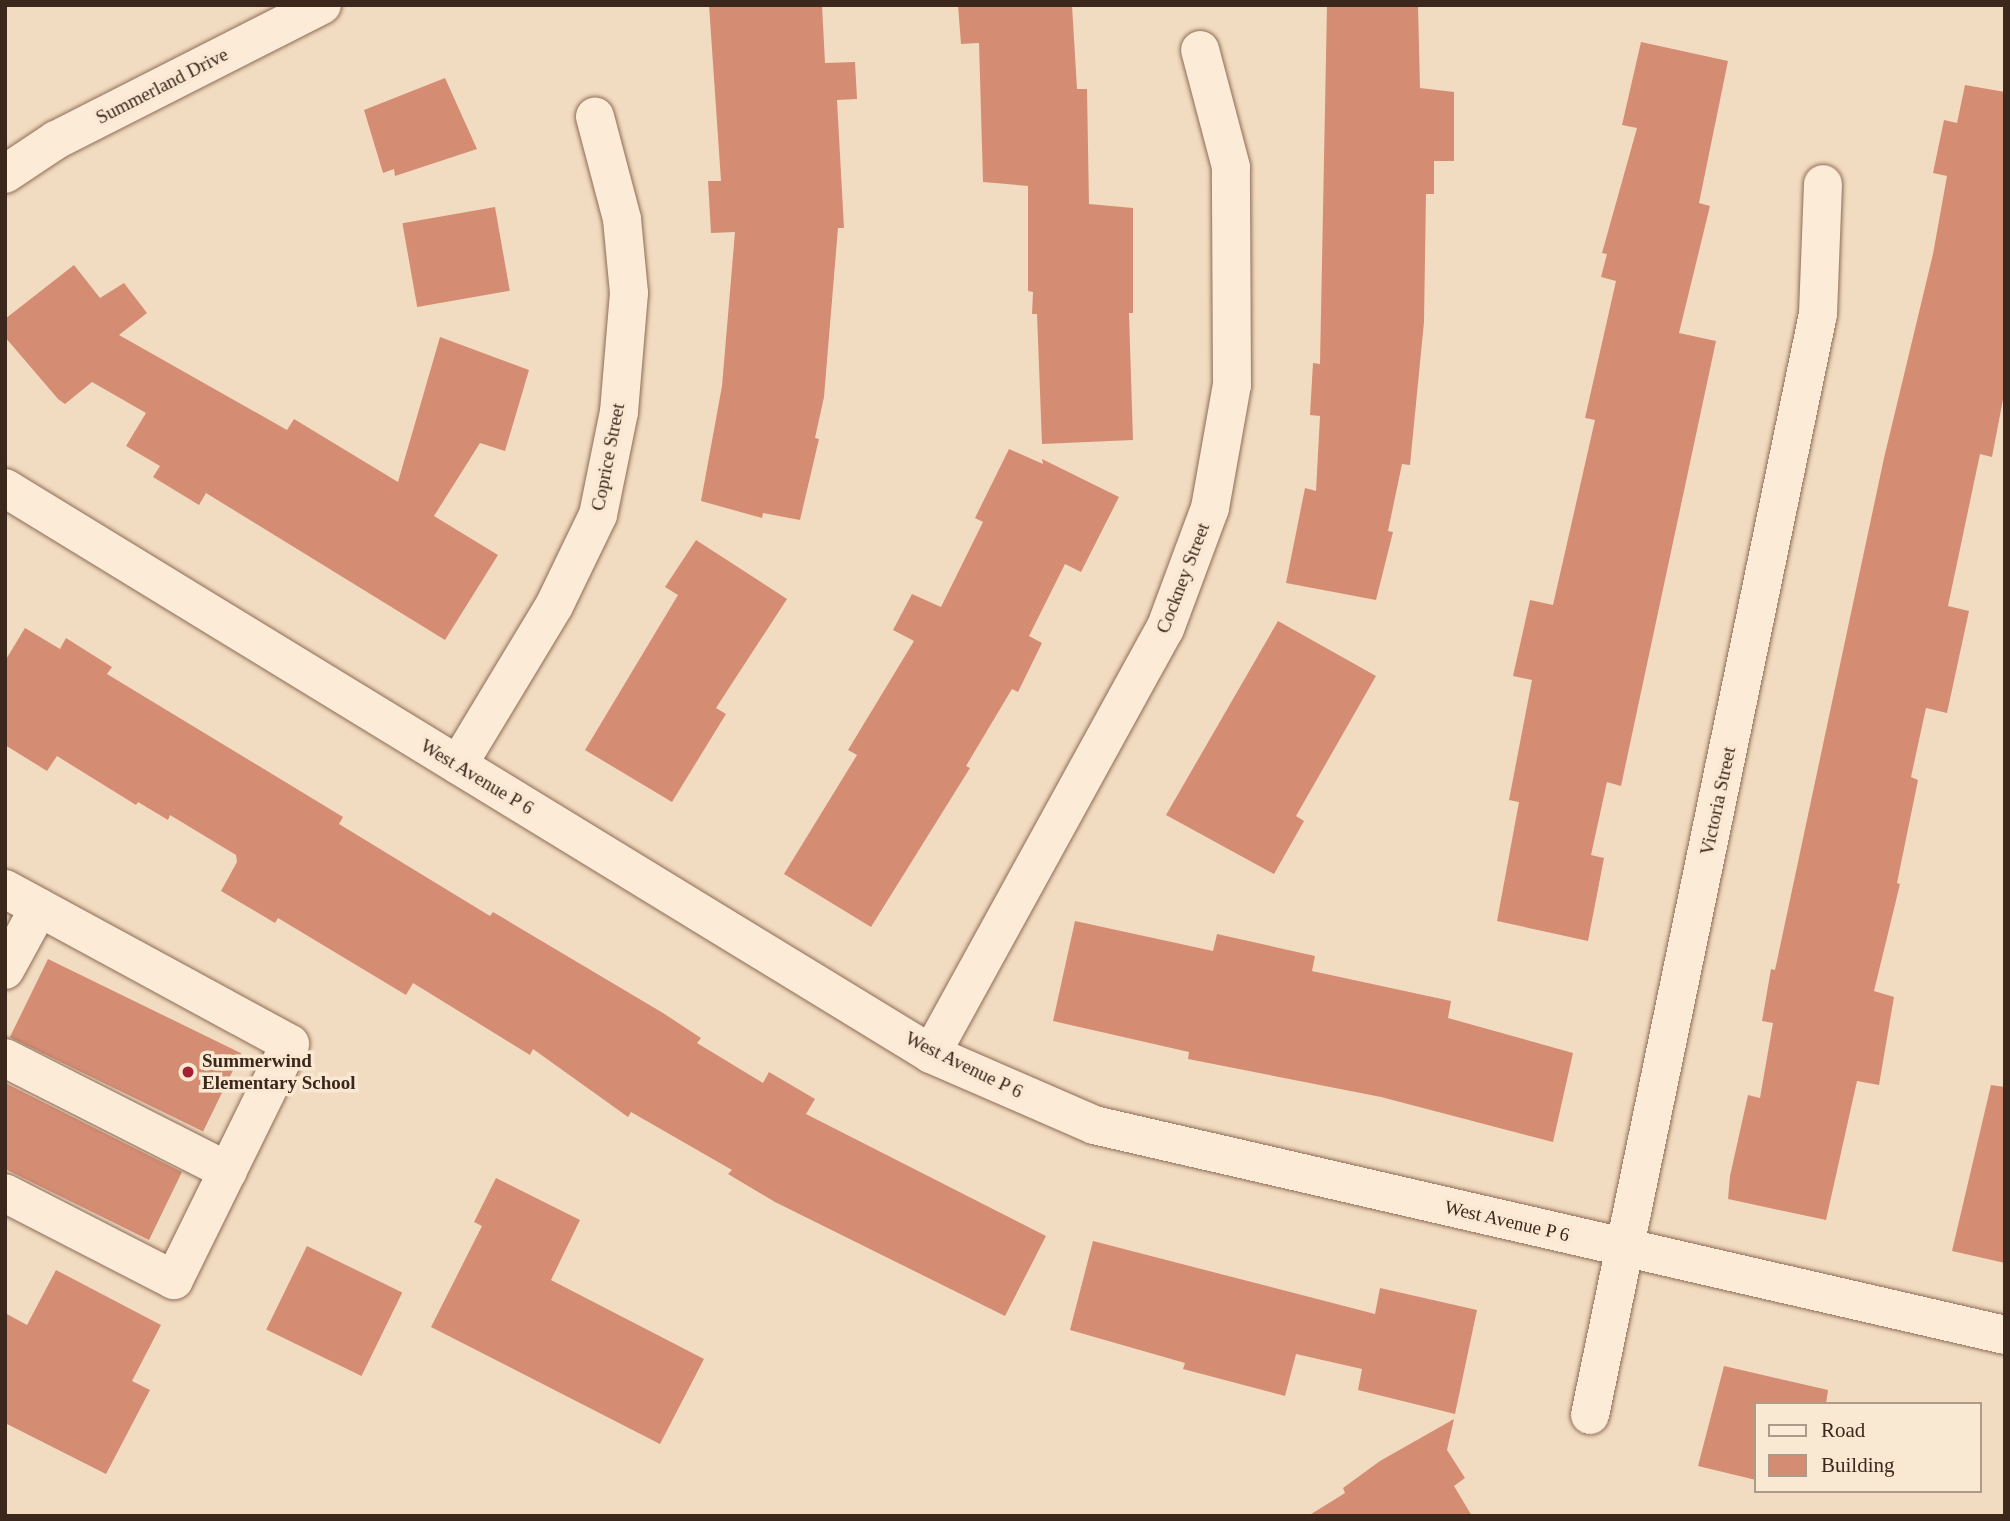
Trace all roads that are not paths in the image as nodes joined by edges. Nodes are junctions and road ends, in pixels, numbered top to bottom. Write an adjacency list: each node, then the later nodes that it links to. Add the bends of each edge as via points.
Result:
1 (322, 5): 4 (street, Summerland Drive, via 56,140)
2 (1200, 50): 11 (street, Cockney Street, via 1231,167 1232,385 1210,508 1165,629)
3 (595, 117): 7 (street, Coprice Street, via 622,219 629,293 619,412 598,515 554,606)
4 (5, 174)
5 (1823, 184): 15 (street, Victoria Street, via 1818,314)
6 (5, 488): 7 (street, West Avenue P 6)
7 (458, 765): 11 (street, West Avenue P 6)
8 (5, 889): 9 (street)
9 (39, 908): 10 (street); 13 (street, via 290,1044)
10 (5, 970)
11 (932, 1054): 15 (street, West Avenue P 6, via 1094,1125)
12 (5, 1058): 13 (street)
13 (228, 1171): 14 (street, via 174,1280)
14 (5, 1193)
15 (1625, 1248): 16 (street, West Avenue P 6); 17 (street, Victoria Street)
16 (2005, 1335)
17 (1590, 1415)

